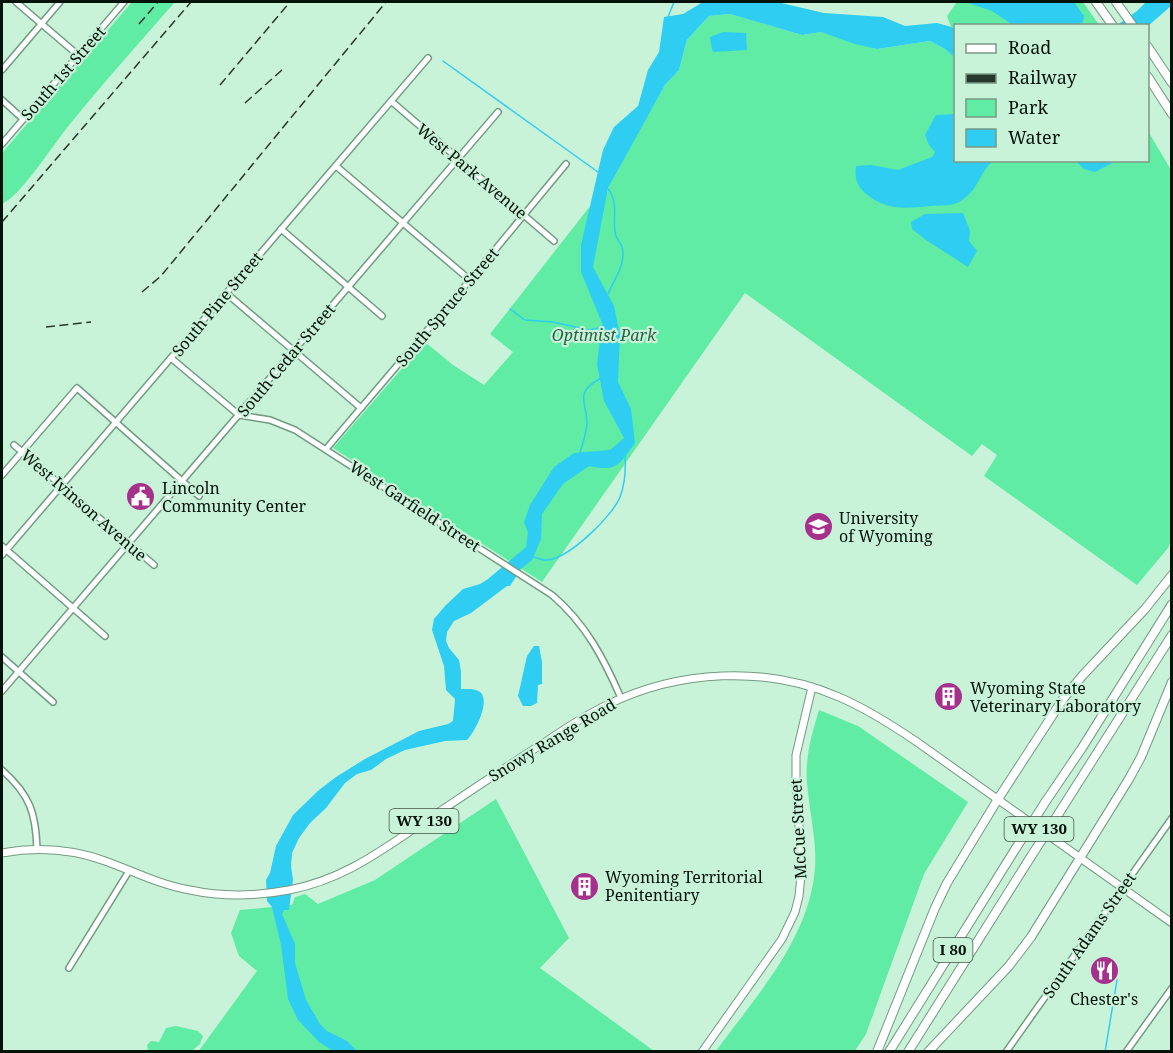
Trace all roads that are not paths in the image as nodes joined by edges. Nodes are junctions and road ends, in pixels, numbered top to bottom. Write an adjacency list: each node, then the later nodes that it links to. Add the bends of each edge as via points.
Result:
1 (16, 2): 6 (street)
2 (60, 2): 6 (street)
3 (124, 2): 10 (street, South 1st Street)
4 (1096, 2): 7 (highway)
5 (1116, 2): 8 (highway)
6 (41, 24): 10 (street); 12 (street)
7 (1112, 24)
8 (1132, 24)
9 (1149, 48): 14 (highway)
10 (78, 55): 19 (street, South 1st Street)
11 (428, 58): 16 (street, South Pine Street)
12 (2, 70)
13 (1149, 79): 18 (highway)
14 (1172, 83)
15 (2, 100): 19 (street)
16 (391, 101): 21 (street, West Park Avenue); 23 (street, South Pine Street)
17 (498, 112): 21 (street, South Cedar Street)
18 (1172, 114)
19 (23, 119): 20 (street, South 1st Street)
20 (2, 144)
21 (457, 158): 24 (street, West Park Avenue); 25 (street, South Cedar Street)
22 (566, 164): 24 (street, South Spruce Street)
23 (336, 166): 25 (street); 26 (street, South Pine Street)
24 (525, 216): 27 (street, West Park Avenue); 28 (street, South Spruce Street)
25 (402, 223): 28 (street); 29 (street, South Cedar Street)
26 (281, 229): 29 (street); 30 (street, South Pine Street)
27 (554, 241)
28 (470, 280): 34 (street, South Spruce Street)
29 (349, 286): 31 (street); 32 (street, South Cedar Street)
30 (226, 293): 32 (street); 33 (street, South Pine Street)
31 (381, 315)
32 (292, 350): 34 (street); 35 (street, South Cedar Street)
33 (171, 358): 35 (street, West Garfield Street); 36 (street, South Pine Street)
34 (361, 408): 38 (street, South Spruce Street)
35 (239, 415): 38 (street, West Garfield Street, via 281,424); 41 (street, South Cedar Street)
36 (115, 422): 39 (street, via 76,388); 41 (street); 42 (street, South Pine Street)
37 (14, 445): 39 (street, West Ivinson Avenue)
38 (326, 449): 58 (street, West Garfield Street, via 559,601 585,628)
39 (22, 452): 40 (street); 42 (street, West Ivinson Avenue)
40 (2, 475)
41 (183, 480): 43 (street); 44 (street, South Cedar Street)
42 (62, 486): 44 (street, West Ivinson Avenue); 45 (street, South Pine Street)
43 (199, 496)
44 (129, 544): 47 (street, West Ivinson Avenue); 50 (street, South Cedar Street)
45 (4, 548): 46 (street, South Pine Street); 50 (street)
46 (2, 555)
47 (154, 565)
48 (1172, 575): 61 (highway, via 1063,699)
49 (1172, 604): 74 (highway, I 80, bridge)
50 (73, 608): 52 (street); 54 (street, South Cedar Street)
51 (1172, 635): 75 (highway, I 80, bridge)
52 (105, 636)
53 (2, 657): 54 (street)
54 (18, 672): 57 (street, South Cedar Street); 59 (street)
55 (1172, 682): 65 (highway, via 1141,757)
56 (812, 687): 58 (main road, Snowy Range Road / WY 130, via 759,677 712,676 661,685); 61 (main road, Snowy Range Road / WY 130, via 878,717); 72 (main road, McCue Street, via 796,755 802,865 795,912 782,939)
57 (2, 691)
58 (621, 698): 66 (main road, Snowy Range Road / WY 130, via 581,719 366,862 322,882 240,895 190,891)
59 (53, 702)
60 (2, 770): 63 (street, via 29,801 36,821)
61 (998, 800): 65 (main road, Snowy Range Road / WY 130); 73 (highway, via 947,883)
62 (1172, 818): 67 (street, South Adams Street)
63 (38, 850): 64 (main road, Snowy Range Road / WY 130); 66 (main road, Snowy Range Road / WY 130, via 87,855)
64 (2, 853)
65 (1080, 858): 67 (main road, Snowy Range Road / WY 130); 76 (highway, via 1009,966)
66 (129, 871): 69 (street)
67 (1122, 888): 68 (main road, Snowy Range Road / WY 130); 77 (street, South Adams Street)
68 (1172, 923)
69 (69, 968)
70 (1172, 988): 71 (street)
71 (1127, 1051)
72 (702, 1052)
73 (877, 1052)
74 (889, 1052)
75 (908, 1052)
76 (928, 1052)
77 (1006, 1052)

